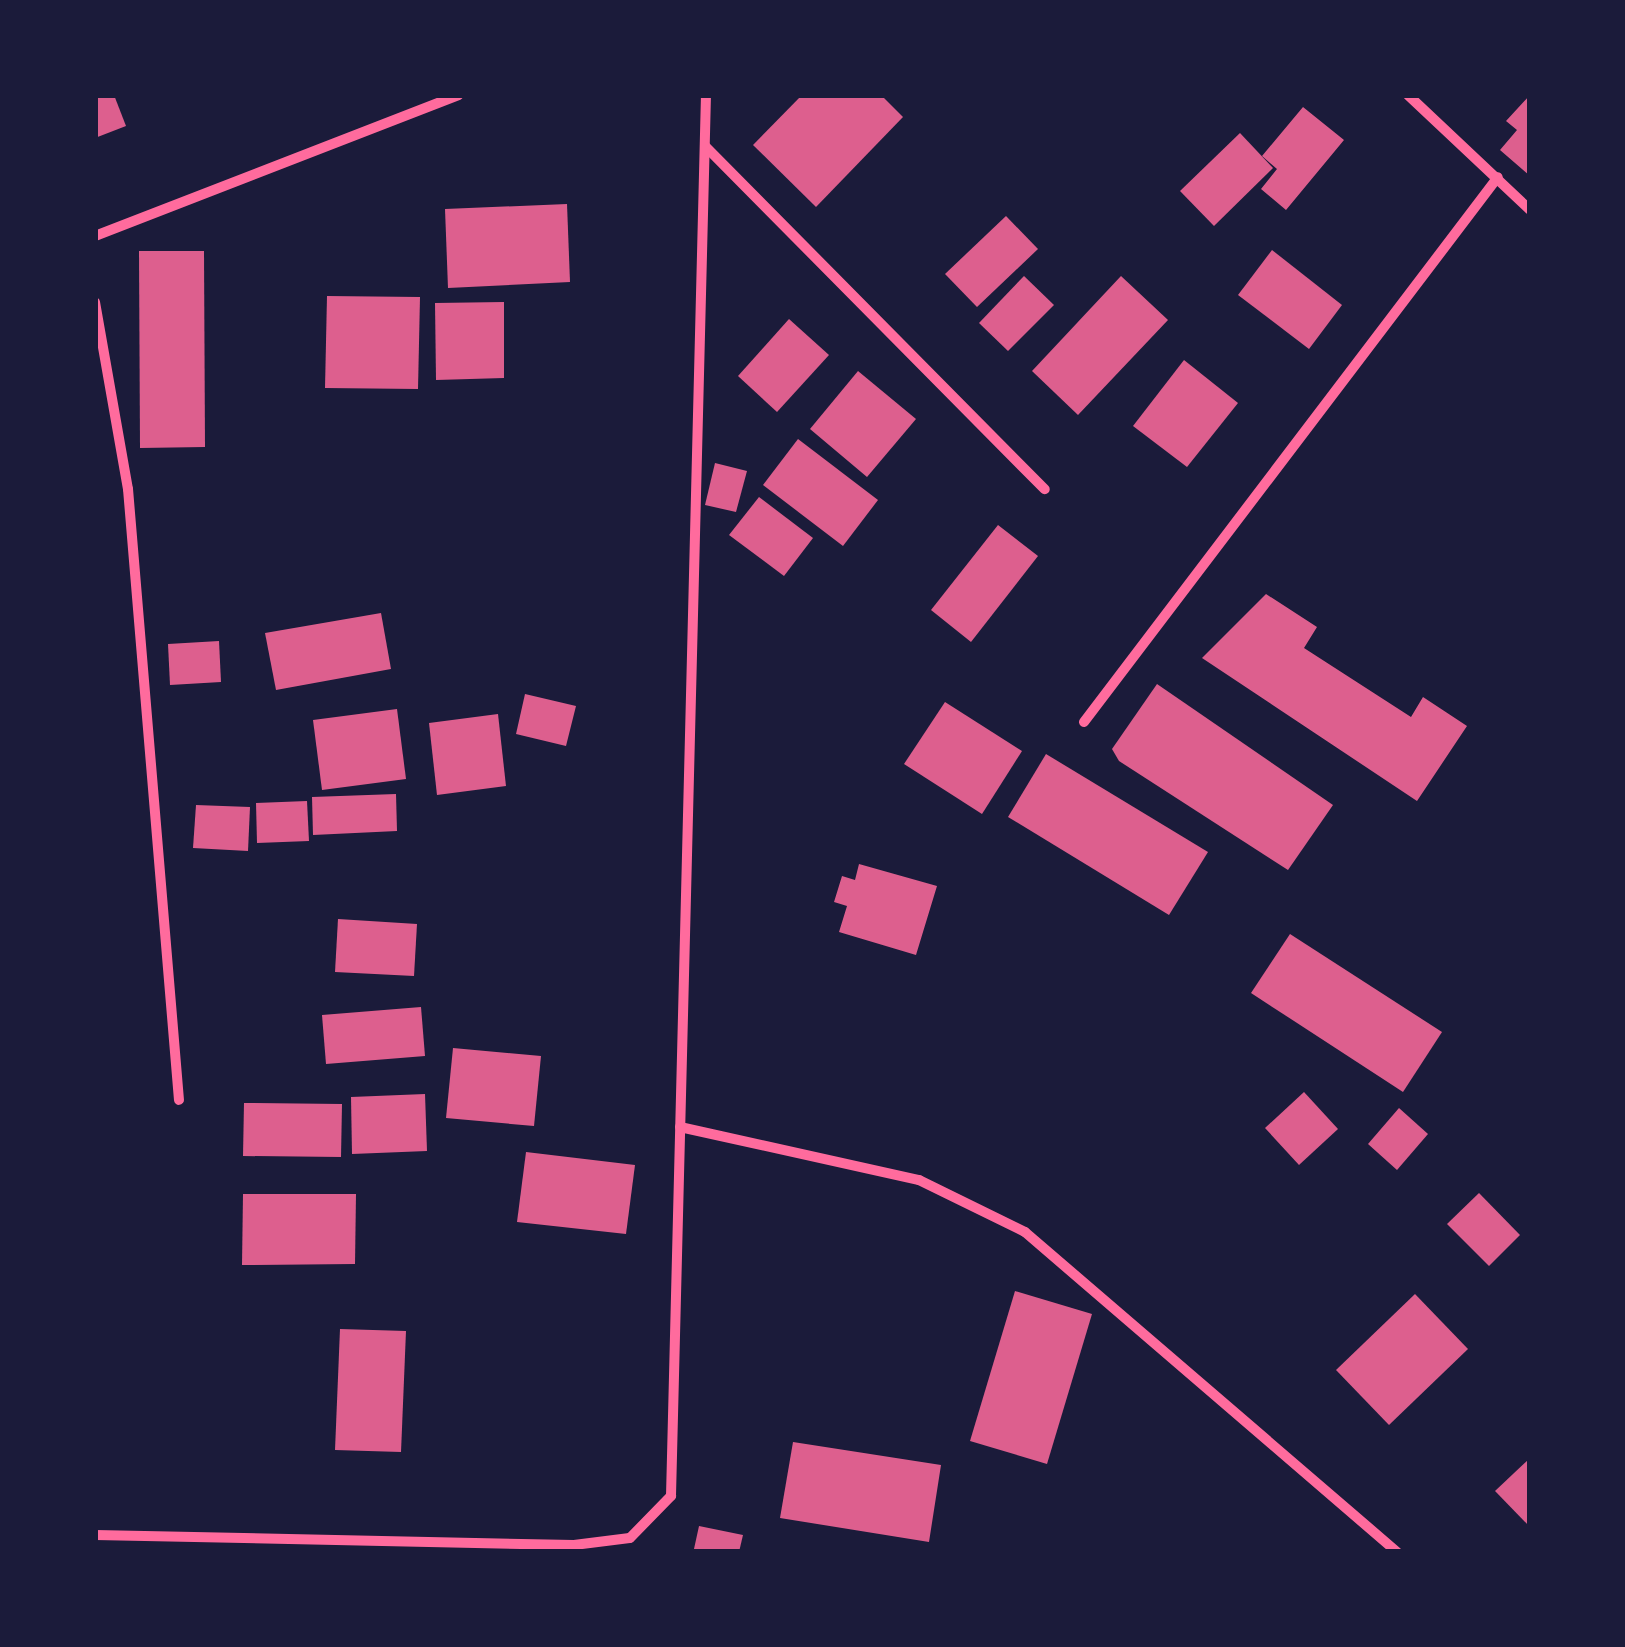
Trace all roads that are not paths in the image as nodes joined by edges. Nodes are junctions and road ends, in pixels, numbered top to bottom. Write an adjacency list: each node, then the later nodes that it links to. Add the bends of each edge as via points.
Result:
1 (458, 95): 7 (street)
2 (706, 95): 4 (street)
3 (1408, 95): 5 (street)
4 (705, 146): 9 (street); 12 (street)
5 (1498, 177): 6 (street); 10 (street)
6 (1530, 210)
7 (95, 236)
8 (95, 302): 11 (street, via 128,489)
9 (1046, 489)
10 (1084, 722)
11 (179, 1100)
12 (680, 1127): 13 (street, via 671,1496 630,1538); 14 (street, via 919,1180 1025,1232)
13 (95, 1535)
14 (1397, 1552)

